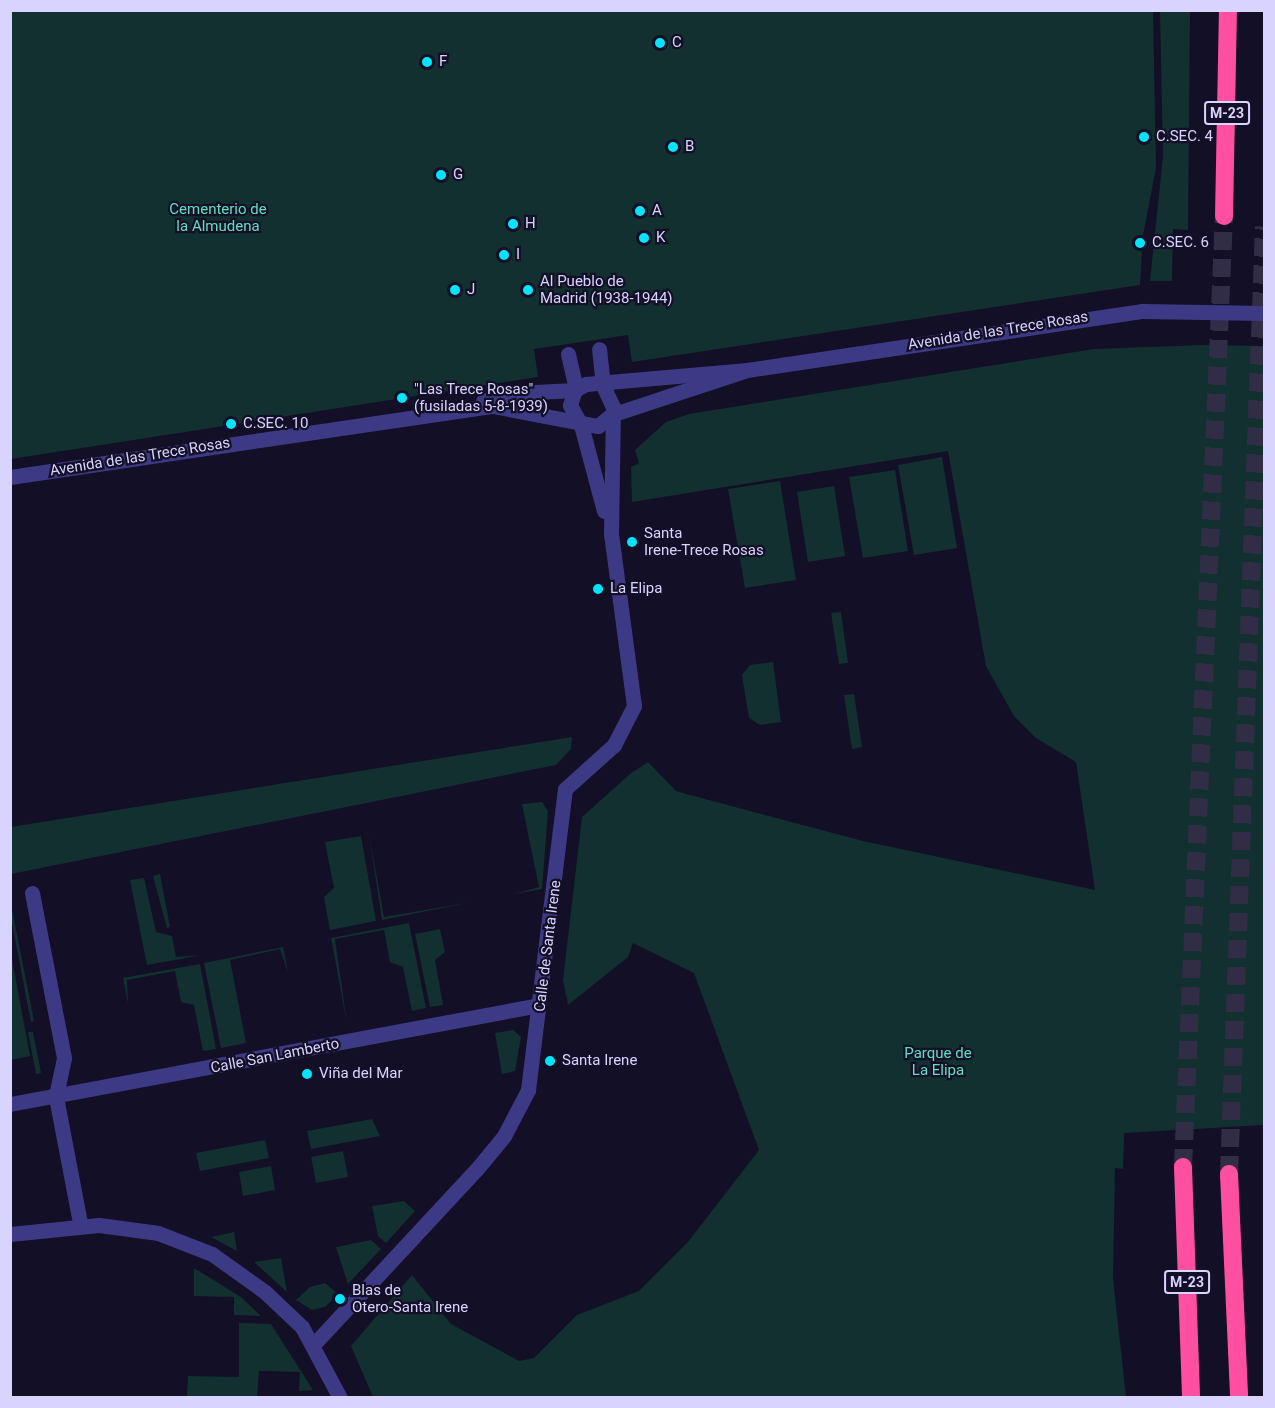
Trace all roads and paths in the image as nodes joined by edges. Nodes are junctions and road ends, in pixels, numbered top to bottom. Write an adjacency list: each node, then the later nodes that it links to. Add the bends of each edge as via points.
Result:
1 (1228, 10): 2 (highway, M-23)
2 (1224, 216)
3 (1257, 313): 6 (street, Avenida de las Trece Rosas, via 1120,314)
4 (599, 349): 7 (street, Calle de Santa Irene)
5 (568, 354): 8 (street, Calle de Santa Irene)
6 (747, 370): 7 (street, Avenida de las Trece Rosas, via 639,378); 10 (street, Avenida de las Trece Rosas)
7 (603, 386): 8 (street, Avenida de las Trece Rosas); 10 (street, Calle de Santa Irene, via 612,399)
8 (576, 390): 9 (street, Avenida de las Trece Rosas, via 515,393); 11 (street, Calle de Santa Irene, via 570,405)
9 (448, 410): 11 (street, Avenida de las Trece Rosas, via 493,406); 12 (street, Avenida de las Trece Rosas)
10 (611, 415): 11 (street, Avenida de las Trece Rosas, via 598,426); 13 (street, Calle de Santa Irene)
11 (578, 422): 13 (street, Calle de Santa Irene)
12 (10, 477)
13 (611, 534): 15 (street, Calle de Santa Irene, via 634,706 615,745 566,789)
14 (32, 893): 16 (street, via 64,1059)
15 (539, 1005): 16 (street, Calle San Lamberto); 22 (street, Calle de Santa Irene, via 528,1090 504,1136)
16 (56, 1097): 17 (street, Calle San Lamberto); 20 (street)
17 (10, 1104)
18 (1184, 1167): 24 (highway, M-23)
19 (1229, 1174): 25 (highway, M-23)
20 (80, 1224): 21 (street); 22 (street, via 159,1233 212,1254 265,1292)
21 (10, 1234)
22 (315, 1343): 23 (street)
23 (340, 1398)
24 (1191, 1398)
25 (1239, 1398)

